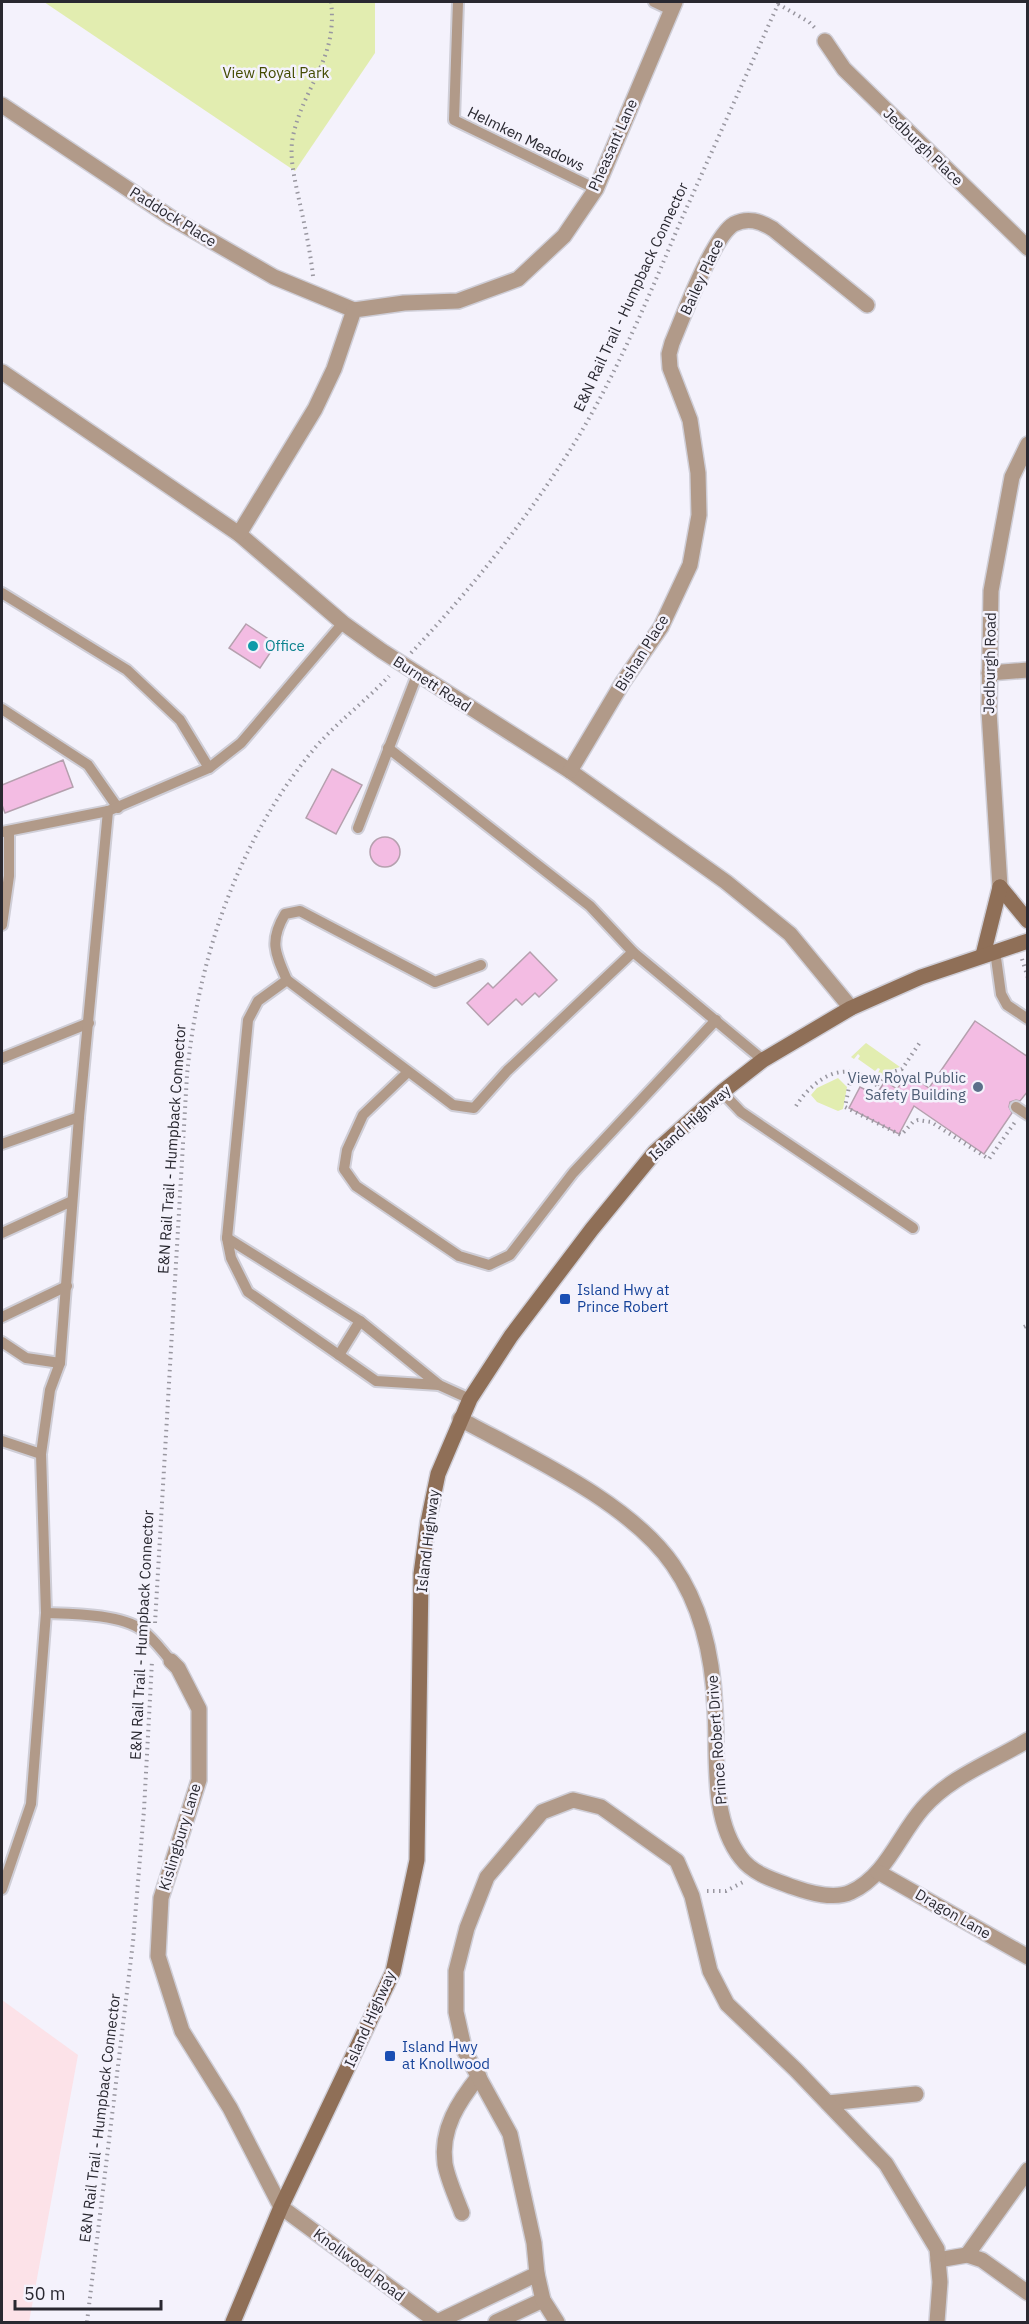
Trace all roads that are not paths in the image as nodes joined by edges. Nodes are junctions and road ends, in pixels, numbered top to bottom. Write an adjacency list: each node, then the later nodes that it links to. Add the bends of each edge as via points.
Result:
1 (458, 2): 6 (lane, Helmken Meadows, via 454,120)
2 (654, 2): 3 (lane)
3 (673, 6): 6 (street, Pheasant Lane)
4 (825, 41): 7 (street, Jedburgh Place, via 844,69)
5 (2, 105): 9 (street, Paddock Place, via 170,218 274,277)
6 (596, 189): 9 (street, Pheasant Lane, via 564,236 518,279 458,301)
7 (1028, 248)
8 (867, 305): 11 (street, Bailey Place, via 773,229 761,222 735,223 718,239 669,354 670,368)
9 (354, 310): 13 (street, via 334,369 315,409)
10 (2, 372): 13 (street, Burnett Road)
11 (690, 420): 22 (street, Bishan Place, via 699,473 699,515 690,566 661,627)
12 (1028, 444): 17 (street, Jedburgh Road, via 1012,477 991,591)
13 (239, 534): 15 (street, Burnett Road)
14 (2, 593): 21 (lane, via 127,670 180,720)
15 (343, 623): 18 (street, Burnett Road); 21 (lane, via 241,742)
16 (1028, 670): 17 (street)
17 (989, 673): 26 (street, Jedburgh Road)
18 (417, 675): 20 (lane); 22 (street, Burnett Road)
19 (2, 709): 23 (lane, via 88,765)
20 (388, 748): 24 (lane); 30 (lane, via 590,906)
21 (209, 768): 23 (lane)
22 (570, 771): 34 (street, Burnett Road, via 726,882 790,934)
23 (113, 810): 25 (lane); 37 (lane)
24 (358, 828)
25 (5, 832): 28 (lane, via 9,876)
26 (1000, 887): 27 (main road); 31 (main road)
27 (1028, 921)
28 (2, 925)
29 (1028, 941): 31 (main road, Island Highway)
30 (633, 952): 36 (lane); 40 (lane, via 507,1071 474,1108 453,1106)
31 (989, 953): 34 (main road, Island Highway); 35 (lane, via 1007,1005)
32 (481, 965): 33 (lane, via 435,982 300,911 285,914 276,930 275,952)
33 (287, 980): 40 (lane); 49 (lane, via 258,1001 248,1020)
34 (851, 1008): 39 (main road, Island Highway)
35 (1028, 1019)
36 (716, 1020): 39 (lane); 40 (lane, via 573,1173 510,1255 489,1265 459,1256 356,1186 344,1169 347,1150 363,1115)
37 (89, 1023): 38 (lane); 44 (lane)
38 (2, 1058)
39 (763, 1060): 41 (main road, Island Highway)
40 (407, 1073)
41 (722, 1092): 47 (lane, via 741,1112); 57 (main road, Island Highway, via 656,1152 599,1220 511,1336)
42 (1016, 1107): 43 (lane)
43 (1028, 1115)
44 (79, 1117): 45 (lane); 46 (lane)
45 (2, 1144)
46 (72, 1202): 48 (lane); 50 (lane)
47 (913, 1228)
48 (2, 1233)
49 (226, 1238): 52 (lane); 54 (lane, via 248,1292)
50 (67, 1286): 51 (lane); 55 (lane)
51 (2, 1317)
52 (360, 1321): 54 (lane); 56 (lane)
53 (2, 1342): 55 (lane, via 26,1358)
54 (339, 1355): 56 (lane, via 376,1381)
55 (60, 1364): 60 (lane, via 50,1390)
56 (439, 1385): 57 (lane)
57 (470, 1399): 58 (main road, Island Highway)
58 (460, 1419): 64 (street, Prince Robert Drive, via 620,1512 653,1540 672,1564 692,1597 707,1639 720,1808 741,1858 759,1873 798,1889 837,1895 850,1893); 71 (main road, Island Highway, via 438,1474 428,1522 421,1586 417,1860 393,1972)
59 (2, 1441): 60 (lane)
60 (41, 1454): 61 (lane)
61 (46, 1613): 62 (lane, via 106,1617 140,1628); 65 (lane, via 31,1804)
62 (171, 1661): 71 (street, Kislingbury Lane, via 199,1709 199,1780 161,1898 158,1956 182,2031 230,2108)
63 (1028, 1740): 64 (street, Prince Robert Drive, via 969,1771 942,1791 923,1808)
64 (878, 1872): 66 (street, Dragon Lane)
65 (2, 1889)
66 (1028, 1957)
67 (479, 2076): 69 (street, via 465,2052 456,2012 456,1971 467,1928 487,1877 542,1812 573,1800 601,1807 677,1861 692,1896 710,1971 727,2004); 72 (street, via 459,2100 447,2130 445,2164); 75 (street, via 510,2134 534,2242)
68 (916, 2094): 69 (street)
69 (828, 2103): 74 (street, via 886,2164 937,2249)
70 (1028, 2170): 73 (street)
71 (281, 2207): 78 (street, Knollwood Road); 79 (main road, Island Highway)
72 (462, 2213)
73 (967, 2255): 74 (street); 76 (street, via 981,2260)
74 (938, 2260): 83 (street)
75 (537, 2274): 77 (street); 80 (street)
76 (1028, 2293)
77 (543, 2300): 81 (street); 82 (street)
78 (416, 2315): 80 (street, Knollwood Road)
79 (233, 2322)
80 (437, 2322)
81 (496, 2322)
82 (557, 2322)
83 (937, 2322)

